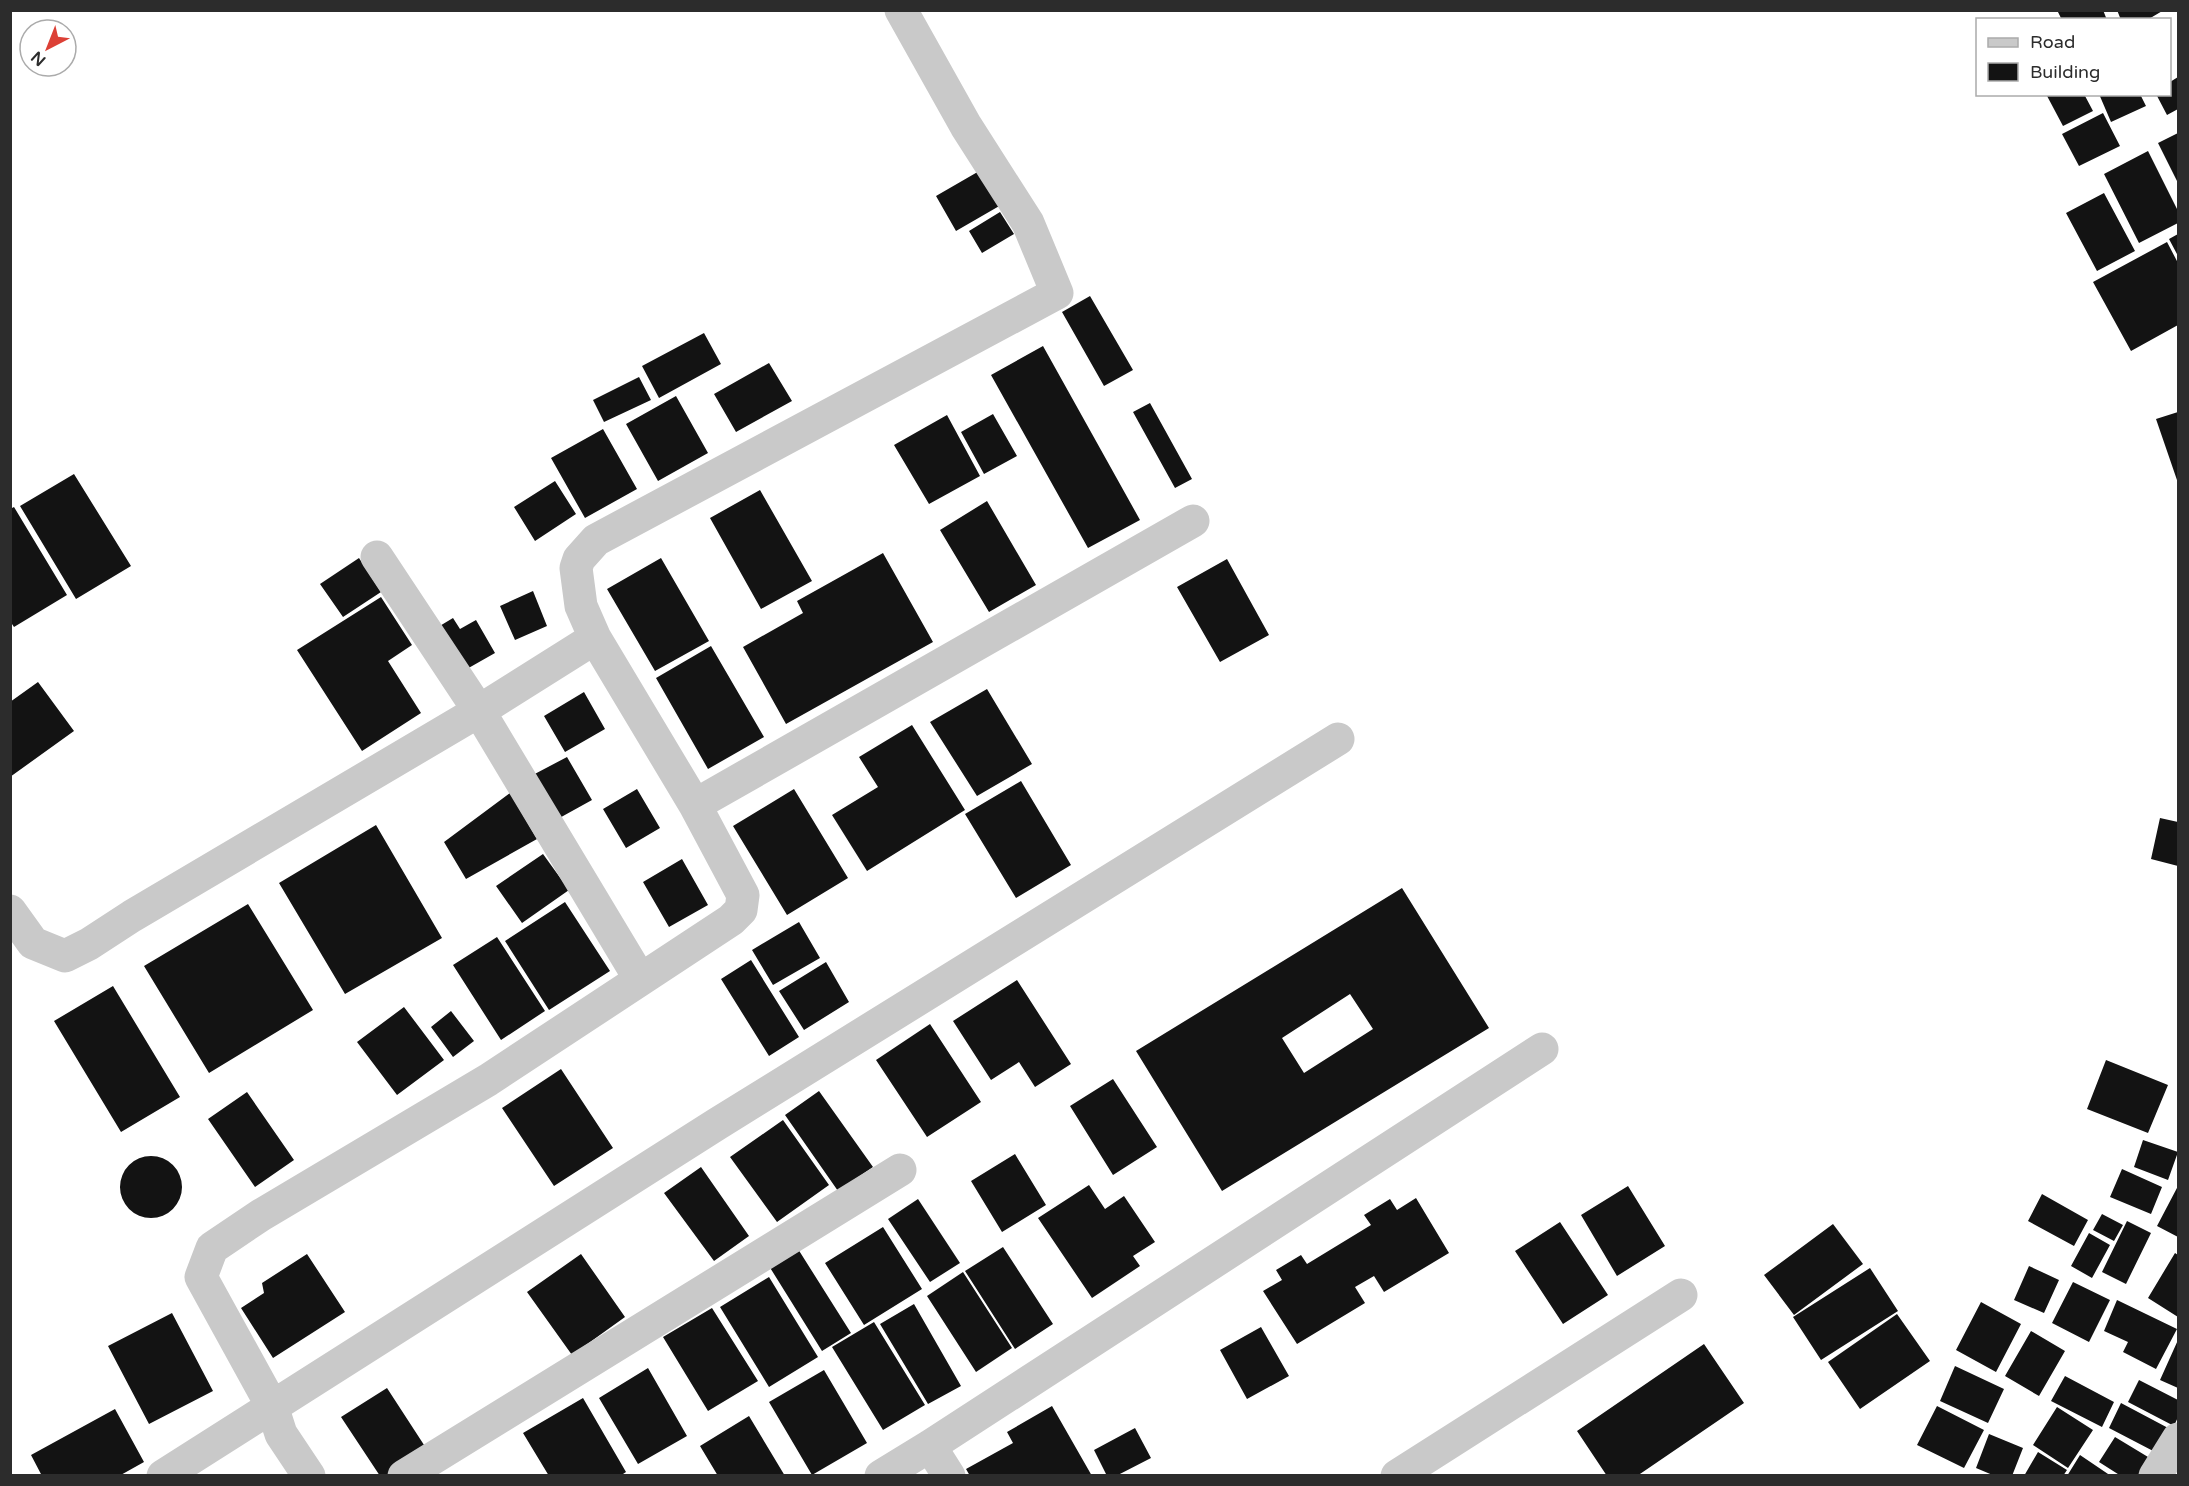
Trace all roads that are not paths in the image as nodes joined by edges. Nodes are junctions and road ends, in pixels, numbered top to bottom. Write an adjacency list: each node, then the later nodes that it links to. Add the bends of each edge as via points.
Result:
1 (901, 10): 4 (street, via 966,126 1028,223 1057,293 596,540 576,568 581,606)
2 (1193, 522): 7 (street)
3 (377, 557): 5 (street)
4 (595, 638): 5 (street); 7 (street)
5 (479, 711): 8 (street, via 65,956 33,943); 9 (street)
6 (1338, 739): 13 (street)
7 (695, 805): 9 (street, via 743,895 741,910 731,921)
8 (10, 911)
9 (640, 979): 13 (street, via 488,1080 212,1248 201,1277)
10 (1542, 1049): 15 (street)
11 (900, 1170): 18 (street)
12 (1681, 1295): 21 (street)
13 (272, 1406): 16 (street); 17 (street, via 281,1434)
14 (2178, 1439): 22 (street)
15 (930, 1446): 19 (street); 20 (street)
16 (163, 1476)
17 (309, 1476)
18 (404, 1476)
19 (881, 1476)
20 (949, 1476)
21 (1397, 1476)
22 (2155, 1476)

